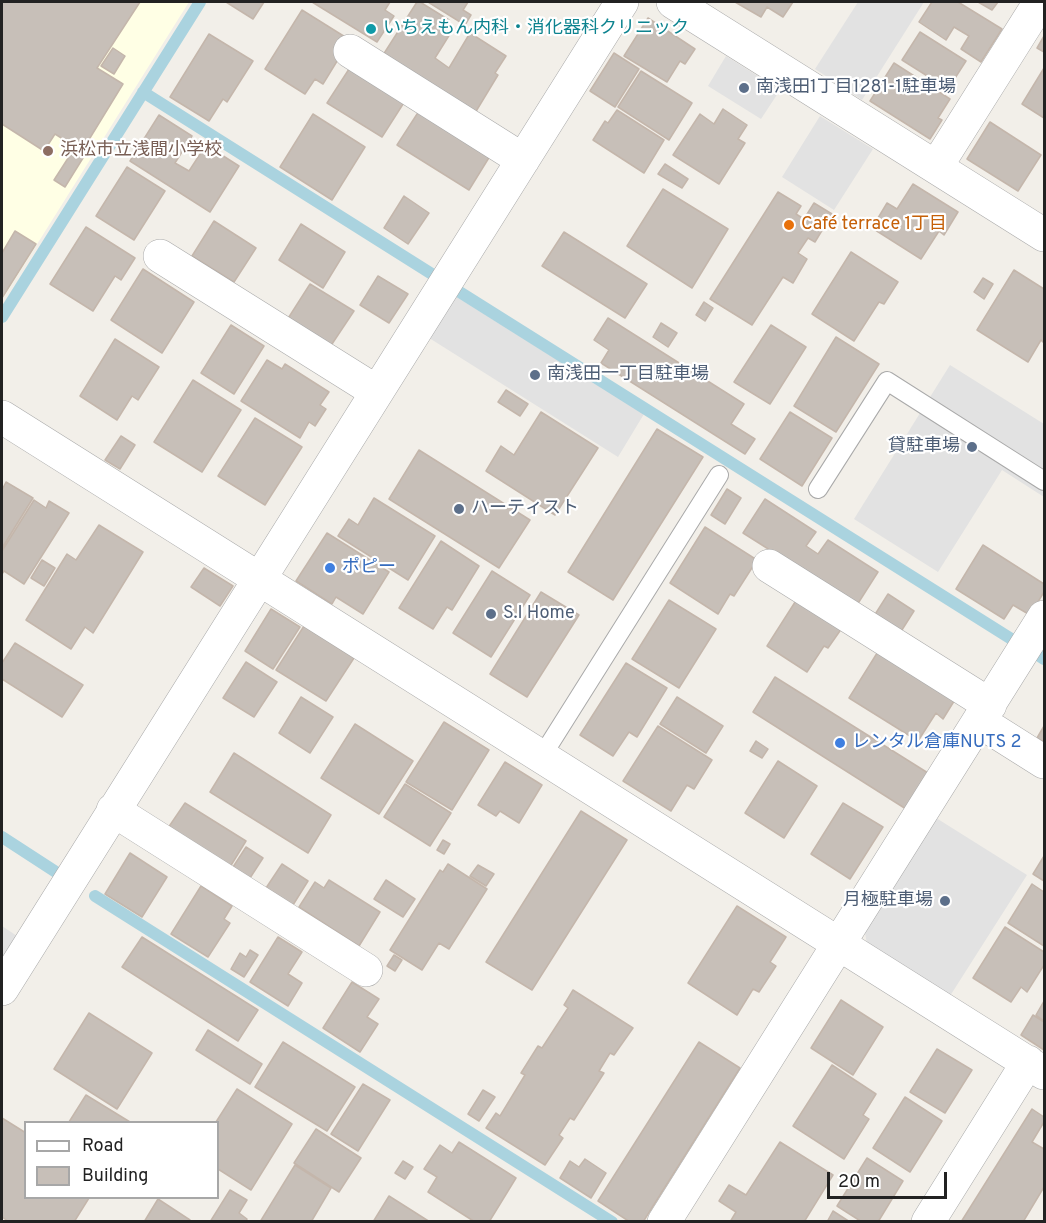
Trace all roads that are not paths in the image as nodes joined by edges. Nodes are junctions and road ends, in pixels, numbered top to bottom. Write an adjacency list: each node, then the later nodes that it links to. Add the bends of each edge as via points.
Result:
1 (622, 2): 5 (street)
2 (673, 2): 6 (street)
3 (1041, 2): 6 (street)
4 (350, 51): 5 (street)
5 (523, 160): 9 (street)
6 (936, 167): 7 (street)
7 (1044, 235)
8 (160, 256): 9 (street)
9 (377, 392): 15 (street)
10 (2, 417): 15 (street)
11 (719, 475): 18 (lane)
12 (1044, 481): 13 (lane, via 887,381)
13 (818, 489)
14 (769, 566): 17 (street)
15 (260, 579): 18 (street); 20 (street)
16 (1044, 617): 17 (street)
17 (984, 713): 19 (street); 21 (street)
18 (542, 756): 21 (street)
19 (1044, 762)
20 (113, 810): 22 (street); 23 (street)
21 (839, 944): 24 (street); 25 (street)
22 (366, 970)
23 (2, 989)
24 (1036, 1067): 26 (street)
25 (664, 1221)
26 (928, 1221)

